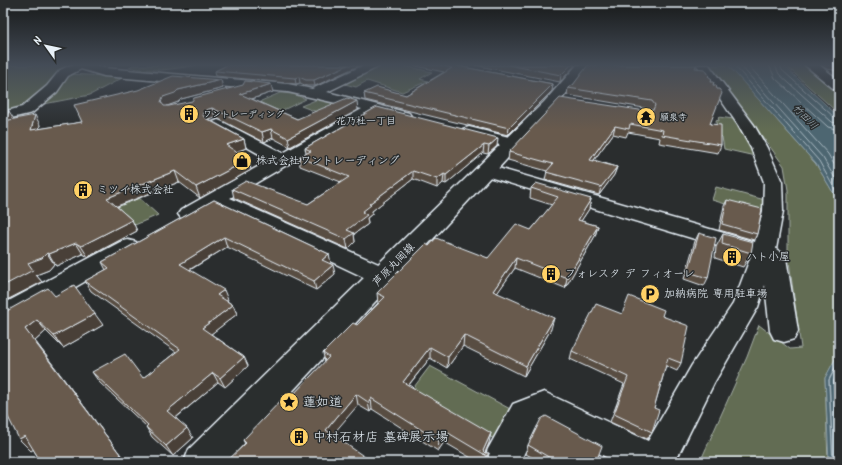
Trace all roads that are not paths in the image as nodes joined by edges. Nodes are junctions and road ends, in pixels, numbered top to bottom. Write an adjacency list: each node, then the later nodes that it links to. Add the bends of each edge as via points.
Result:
1 (54, 87): 10 (street, via 27,110)
2 (248, 87): 8 (street)
3 (276, 87): 7 (street)
4 (328, 87): 7 (street)
5 (565, 87): 14 (street, 芦原丸岡線)
6 (719, 87): 20 (street, via 746,125 773,182 773,211)
7 (314, 93): 9 (street)
8 (215, 95)
9 (375, 108): 11 (street); 15 (street)
10 (3, 116)
11 (416, 119)
12 (214, 123): 15 (street)
13 (453, 128): 14 (street)
14 (511, 143): 16 (street, 芦原丸岡線)
15 (283, 160): 17 (street)
16 (485, 170): 20 (street); 21 (street, 芦原丸岡線)
17 (216, 199): 18 (street); 21 (street)
18 (175, 222)
19 (147, 237): 22 (street)
20 (764, 252): 23 (street, via 774,258); 27 (street, via 745,307 703,374)
21 (384, 276): 24 (street, 芦原丸岡線)
22 (3, 316)
23 (784, 331)
24 (202, 462)
25 (501, 462): 26 (street, via 525,415 544,407)
26 (651, 462)
27 (656, 462)

